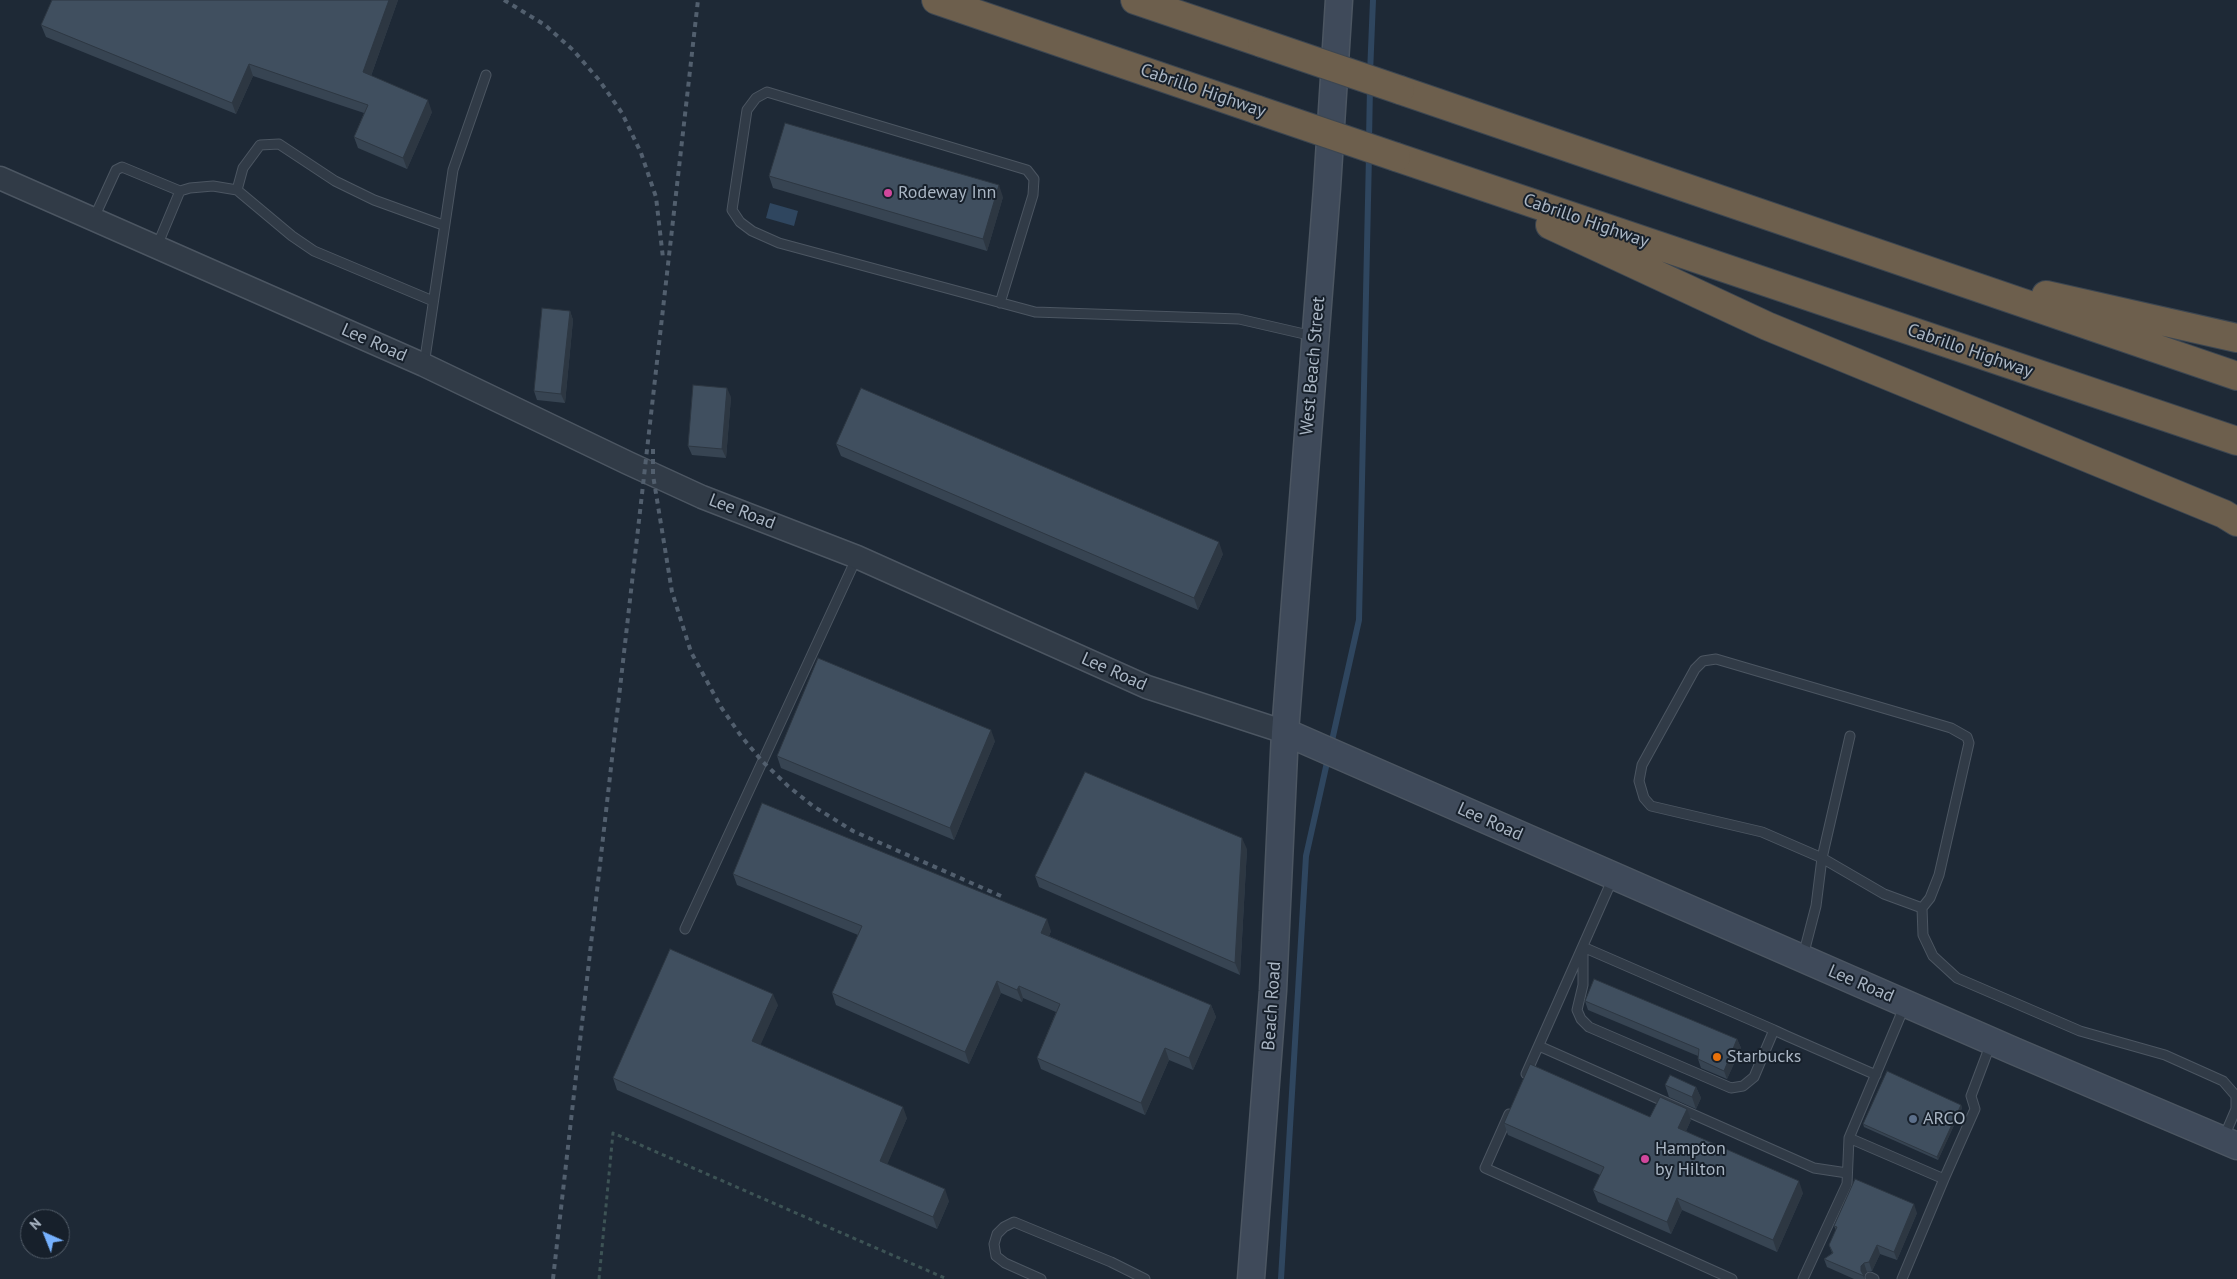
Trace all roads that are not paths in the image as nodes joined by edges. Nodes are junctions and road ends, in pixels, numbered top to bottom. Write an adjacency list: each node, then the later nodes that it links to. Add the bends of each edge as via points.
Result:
1 (936, 0): 5 (highway, Cabrillo Highway, bridge)
2 (1134, 0): 12 (highway, bridge)
3 (1339, 0): 15 (main road, West Beach Street)
4 (486, 75): 10 (lane, via 453,170)
5 (1427, 167): 19 (highway, Cabrillo Highway); 20 (highway, via 1767,326)
6 (0, 178): 9 (street, Lee Road)
7 (237, 190): 8 (lane, via 213,186); 10 (lane, via 243,168 260,145 279,144 335,181); 13 (lane, via 314,251)
8 (180, 191): 9 (lane, via 122,167 116,170); 11 (lane)
9 (93, 220): 11 (street, Lee Road)
10 (443, 225): 13 (lane)
11 (156, 247): 17 (street, Lee Road)
12 (1913, 266): 16 (highway); 18 (highway)
13 (433, 300): 17 (lane)
14 (1000, 303): 14 (lane, via 780,243 740,222 732,210 747,110 756,98 767,92 1027,170 1034,179 1033,195); 15 (lane, via 1035,312 1239,319)
15 (1315, 336): 22 (main road, West Beach Street)
16 (2237, 338)
17 (424, 365): 21 (street, Lee Road, via 668,482)
18 (2237, 376)
19 (2237, 441)
20 (2237, 522)
21 (857, 557): 22 (street, Lee Road, via 1147,686); 27 (lane)
22 (1285, 732): 25 (main road, Lee Road); 43 (main road, Beach Road, via 1273,991)
23 (1850, 736): 24 (lane)
24 (1822, 858): 26 (lane, via 1884,894); 26 (lane, via 1762,832 1651,806 1644,798 1639,781 1642,766 1695,669 1703,661 1716,659 1951,728 1967,737 1969,743 1939,875 1930,898); 29 (lane, via 1816,906)
25 (1614, 876): 28 (lane); 29 (main road, Lee Road)
26 (1922, 908): 38 (lane, via 1923,935 1933,956 1957,978 2080,1031 2165,1055 2223,1081 2236,1096)
27 (685, 929)
28 (1583, 947): 31 (lane); 31 (lane, via 1583,985 1577,1010 1580,1019 1589,1027 1731,1088 1743,1086 1754,1077); 33 (lane)
29 (1802, 959): 30 (main road, Lee Road)
30 (1905, 1004): 32 (main road, Lee Road); 34 (lane)
31 (1774, 1030): 34 (lane)
32 (1992, 1041): 38 (main road, Lee Road); 40 (lane, via 1971,1096 1975,1109)
33 (1539, 1046): 35 (lane); 39 (lane, via 1814,1168)
34 (1876, 1075): 37 (lane)
35 (1524, 1081)
36 (1512, 1107): 44 (lane, via 1485,1168)
37 (1849, 1138): 39 (lane); 40 (lane)
38 (2230, 1143)
39 (1847, 1173): 45 (lane, via 1847,1184 1819,1255)
40 (1944, 1179): 46 (lane)
41 (1041, 1279): 42 (lane, via 996,1256 994,1244 1004,1227 1014,1222)
42 (1145, 1279)
43 (1251, 1279)
44 (1732, 1279)
45 (1804, 1279)
46 (1902, 1279)

